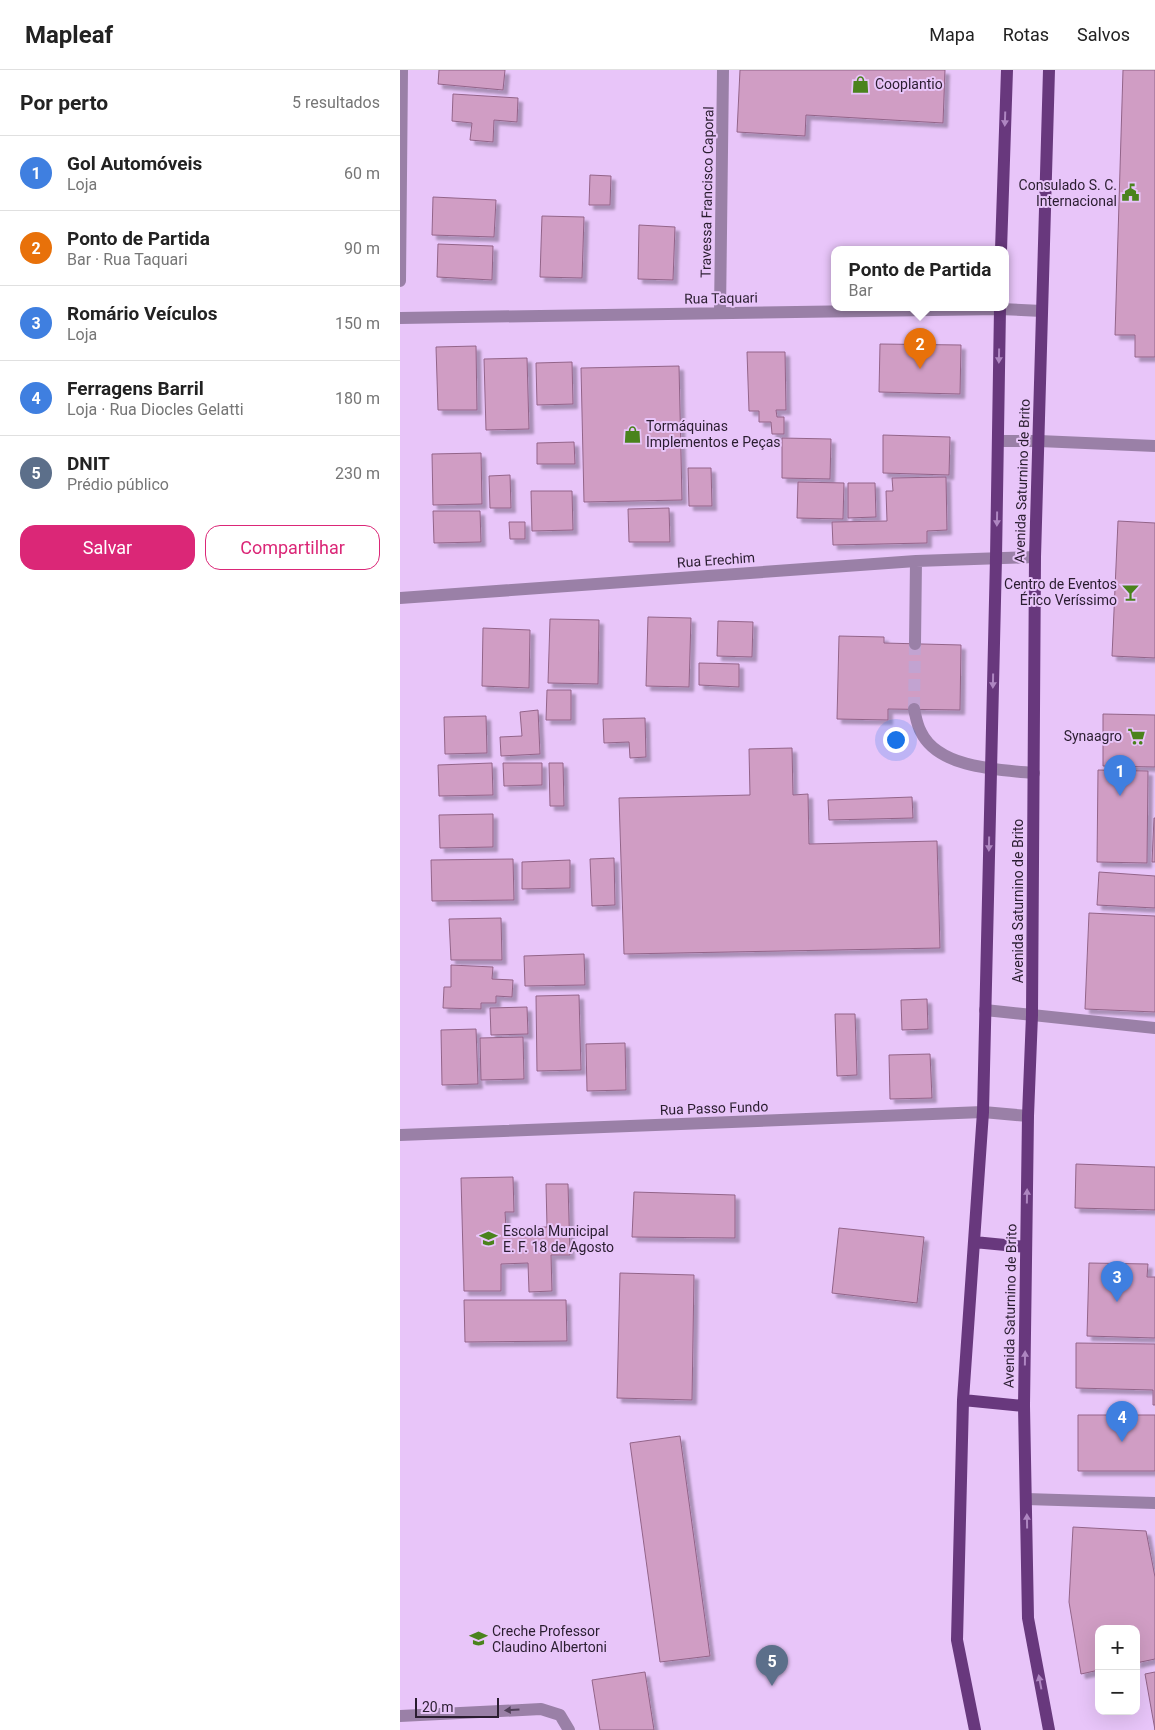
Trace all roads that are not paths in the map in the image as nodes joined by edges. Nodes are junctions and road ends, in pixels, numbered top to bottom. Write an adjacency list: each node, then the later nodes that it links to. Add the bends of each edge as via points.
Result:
1 (402, 70): 6 (street)
2 (723, 70): 11 (street, Travessa Francisco Caporal)
3 (1007, 70): 5 (main road, one-way to 5)
4 (1049, 70): 10 (main road, Avenida Saturnino de Brito)
5 (1001, 246)
6 (400, 280)
7 (1009, 309): 10 (street, Rua Taquari)
8 (832, 311): 11 (street, Rua Taquari)
9 (1000, 311): 13 (main road, Avenida Saturnino de Brito, one-way to 13)
10 (1042, 311): 14 (main road, Avenida Saturnino de Brito)
11 (720, 313): 12 (street, Rua Taquari)
12 (400, 318)
13 (998, 441): 14 (street); 17 (main road, Avenida Saturnino de Brito, one-way to 17)
14 (1039, 441): 15 (street); 16 (main road, Avenida Saturnino de Brito)
15 (1155, 446)
16 (1035, 557): 17 (street, Rua Erechim); 23 (main road, Avenida Saturnino de Brito)
17 (996, 558): 18 (street, Rua Erechim); 22 (main road, Avenida Saturnino de Brito, one-way to 22)
18 (916, 560): 19 (street, Rua Erechim); 20 (street)
19 (400, 598)
20 (915, 644)
21 (914, 709): 22 (street, via 921,732 932,747 951,759)
22 (991, 770): 23 (street); 24 (main road, Avenida Saturnino de Brito, one-way to 24)
23 (1034, 773): 25 (main road, Avenida Saturnino de Brito)
24 (985, 1010): 25 (street); 27 (main road, Avenida Saturnino de Brito)
25 (1032, 1015): 26 (street); 28 (main road, Avenida Saturnino de Brito)
26 (1155, 1028)
27 (983, 1112): 28 (street, Rua Passo Fundo); 29 (street, Rua Passo Fundo); 30 (main road, Avenida Saturnino de Brito)
28 (1028, 1116): 31 (main road, Avenida Saturnino de Brito, one-way to 28)
29 (400, 1135)
30 (974, 1242): 31 (main road); 32 (main road, Avenida Saturnino de Brito)
31 (1026, 1247): 33 (main road, Avenida Saturnino de Brito, one-way to 31)
32 (963, 1400): 33 (main road); 38 (main road, Avenida Saturnino de Brito, via 957,1640)
33 (1024, 1406): 34 (main road, Avenida Saturnino de Brito)
34 (1026, 1499): 35 (street); 39 (main road, Avenida Saturnino de Brito, one-way to 34, via 1028,1618)
35 (1155, 1503)
36 (400, 1716): 37 (street, one-way to 36, via 560,1715 541,1709)
37 (569, 1730)
38 (975, 1730)
39 (1049, 1730)

